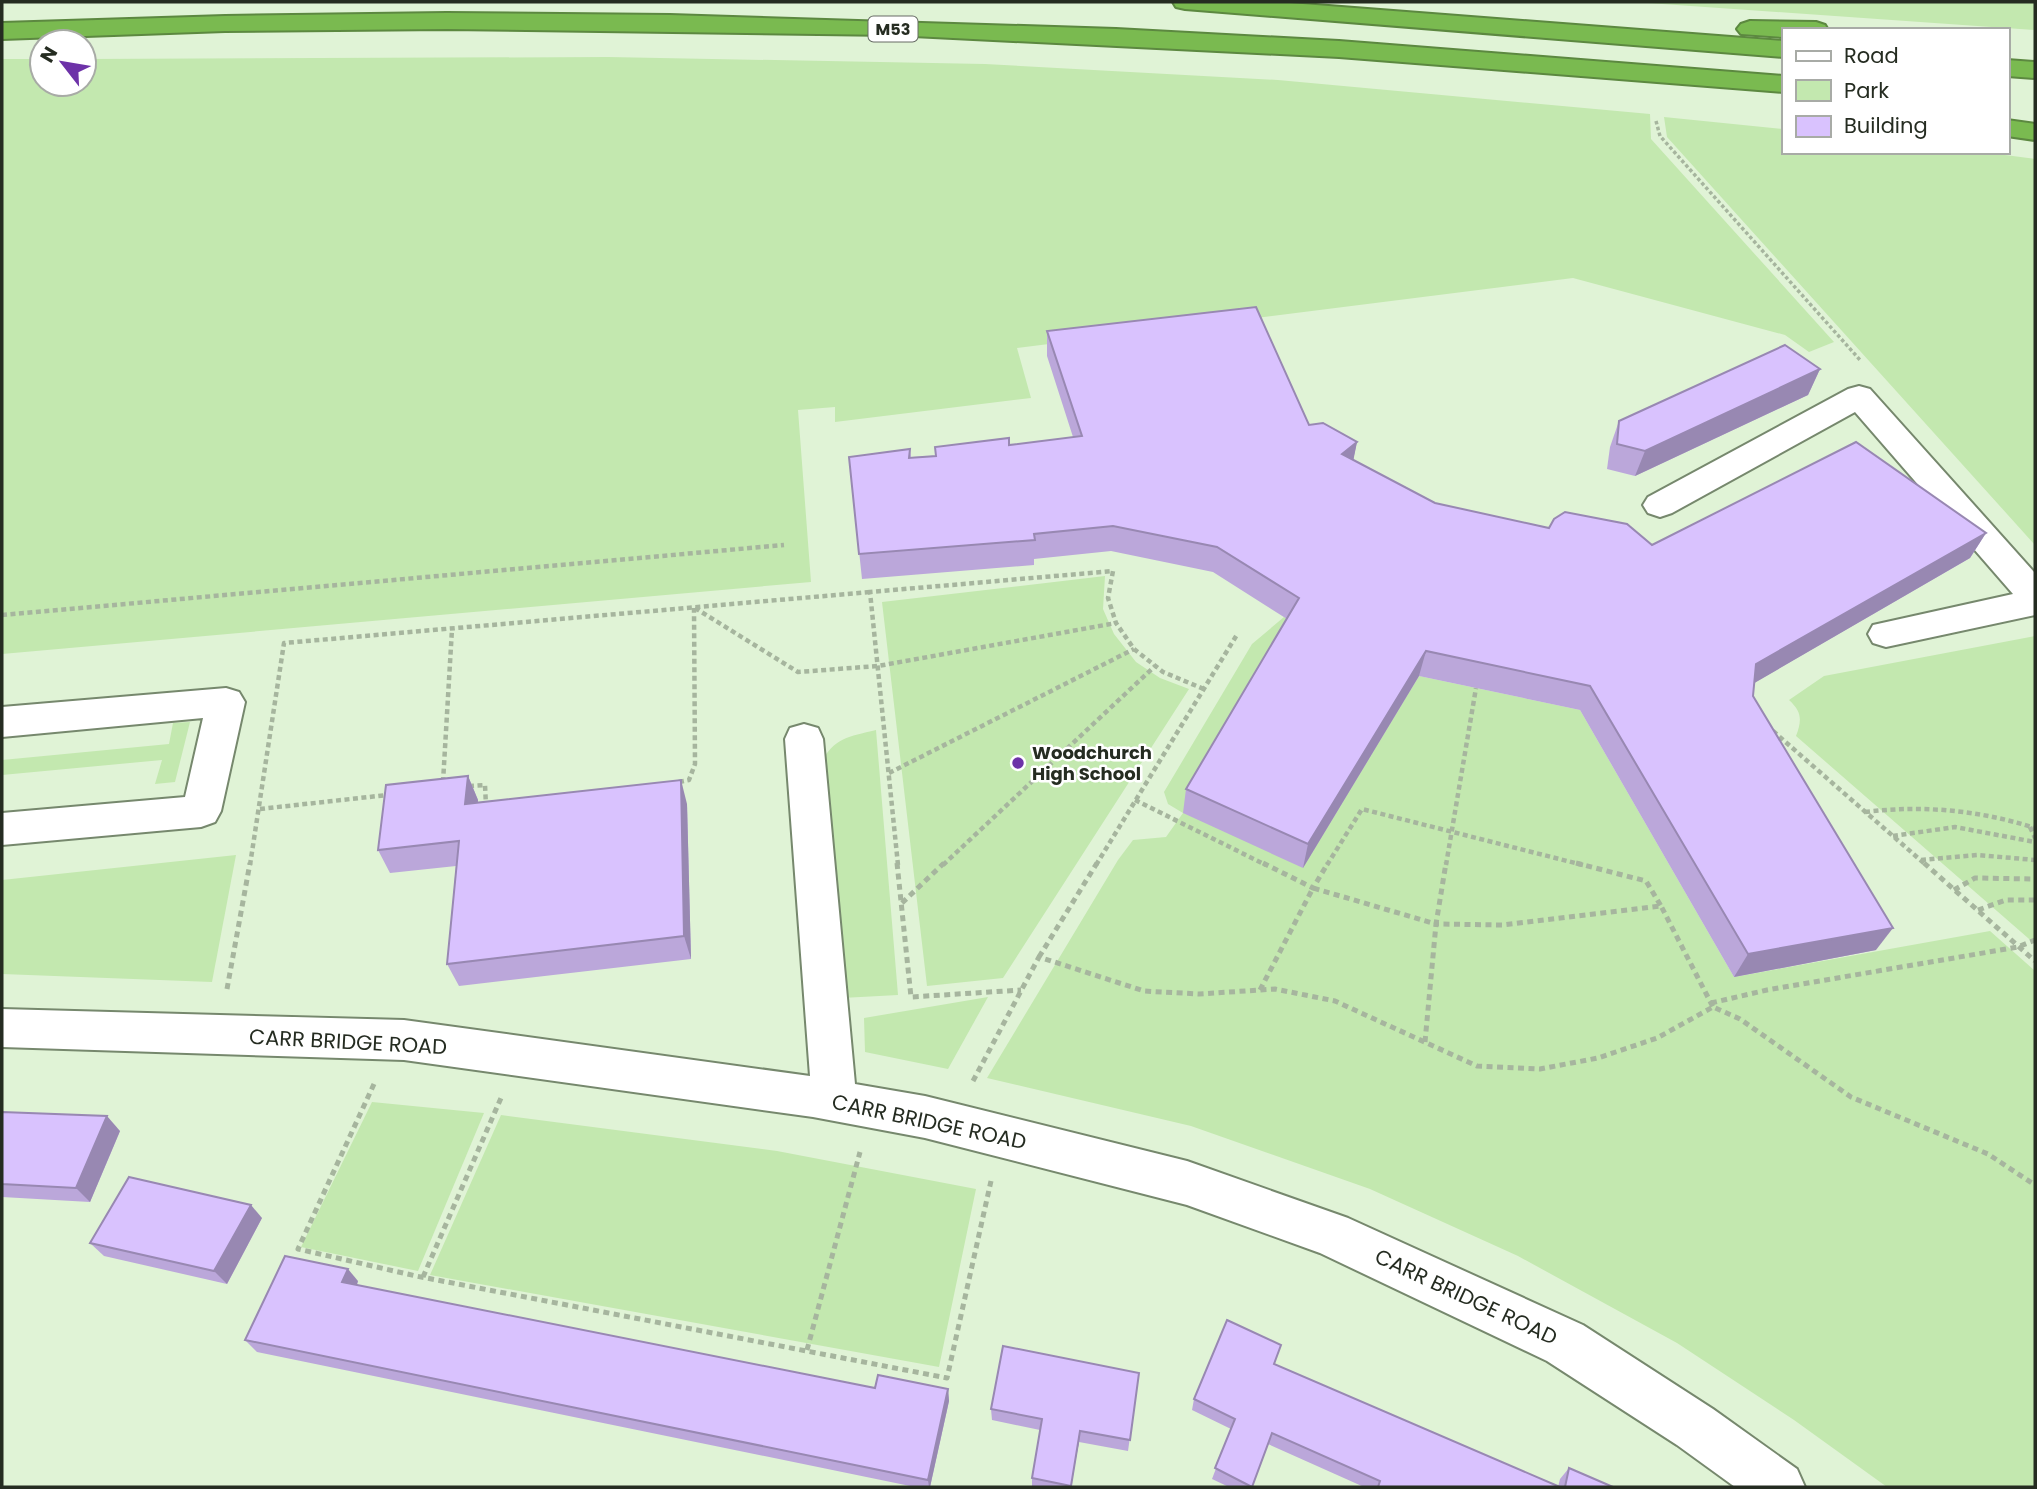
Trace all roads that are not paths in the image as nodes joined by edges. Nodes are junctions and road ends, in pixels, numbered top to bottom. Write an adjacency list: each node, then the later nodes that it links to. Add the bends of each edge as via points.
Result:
1 (1185, 2): 2 (highway)
2 (1534, 27): 3 (highway); 5 (highway)
3 (1782, 30)
4 (2, 31): 6 (highway, M53, via 193,24 750,25 1191,41)
5 (1782, 49)
6 (1596, 67): 9 (highway, M53); 10 (highway)
7 (2009, 68): 8 (highway)
8 (2035, 71)
9 (1782, 84)
10 (1782, 94)
11 (2009, 105): 12 (highway)
12 (2035, 108)
13 (2009, 128): 14 (highway)
14 (2035, 132)
15 (1660, 505): 16 (street, via 1859,396)
16 (2035, 596)
17 (2035, 602): 18 (street)
18 (1886, 634)
19 (2, 722): 21 (street, via 226,702 201,811)
20 (804, 739): 23 (street)
21 (2, 829)
22 (2, 1028): 23 (street, CARR BRIDGE ROAD, via 394,1040)
23 (853, 1104): 24 (street, CARR BRIDGE ROAD, via 925,1117 1187,1183 1331,1234 1565,1343)
24 (1779, 1487)

